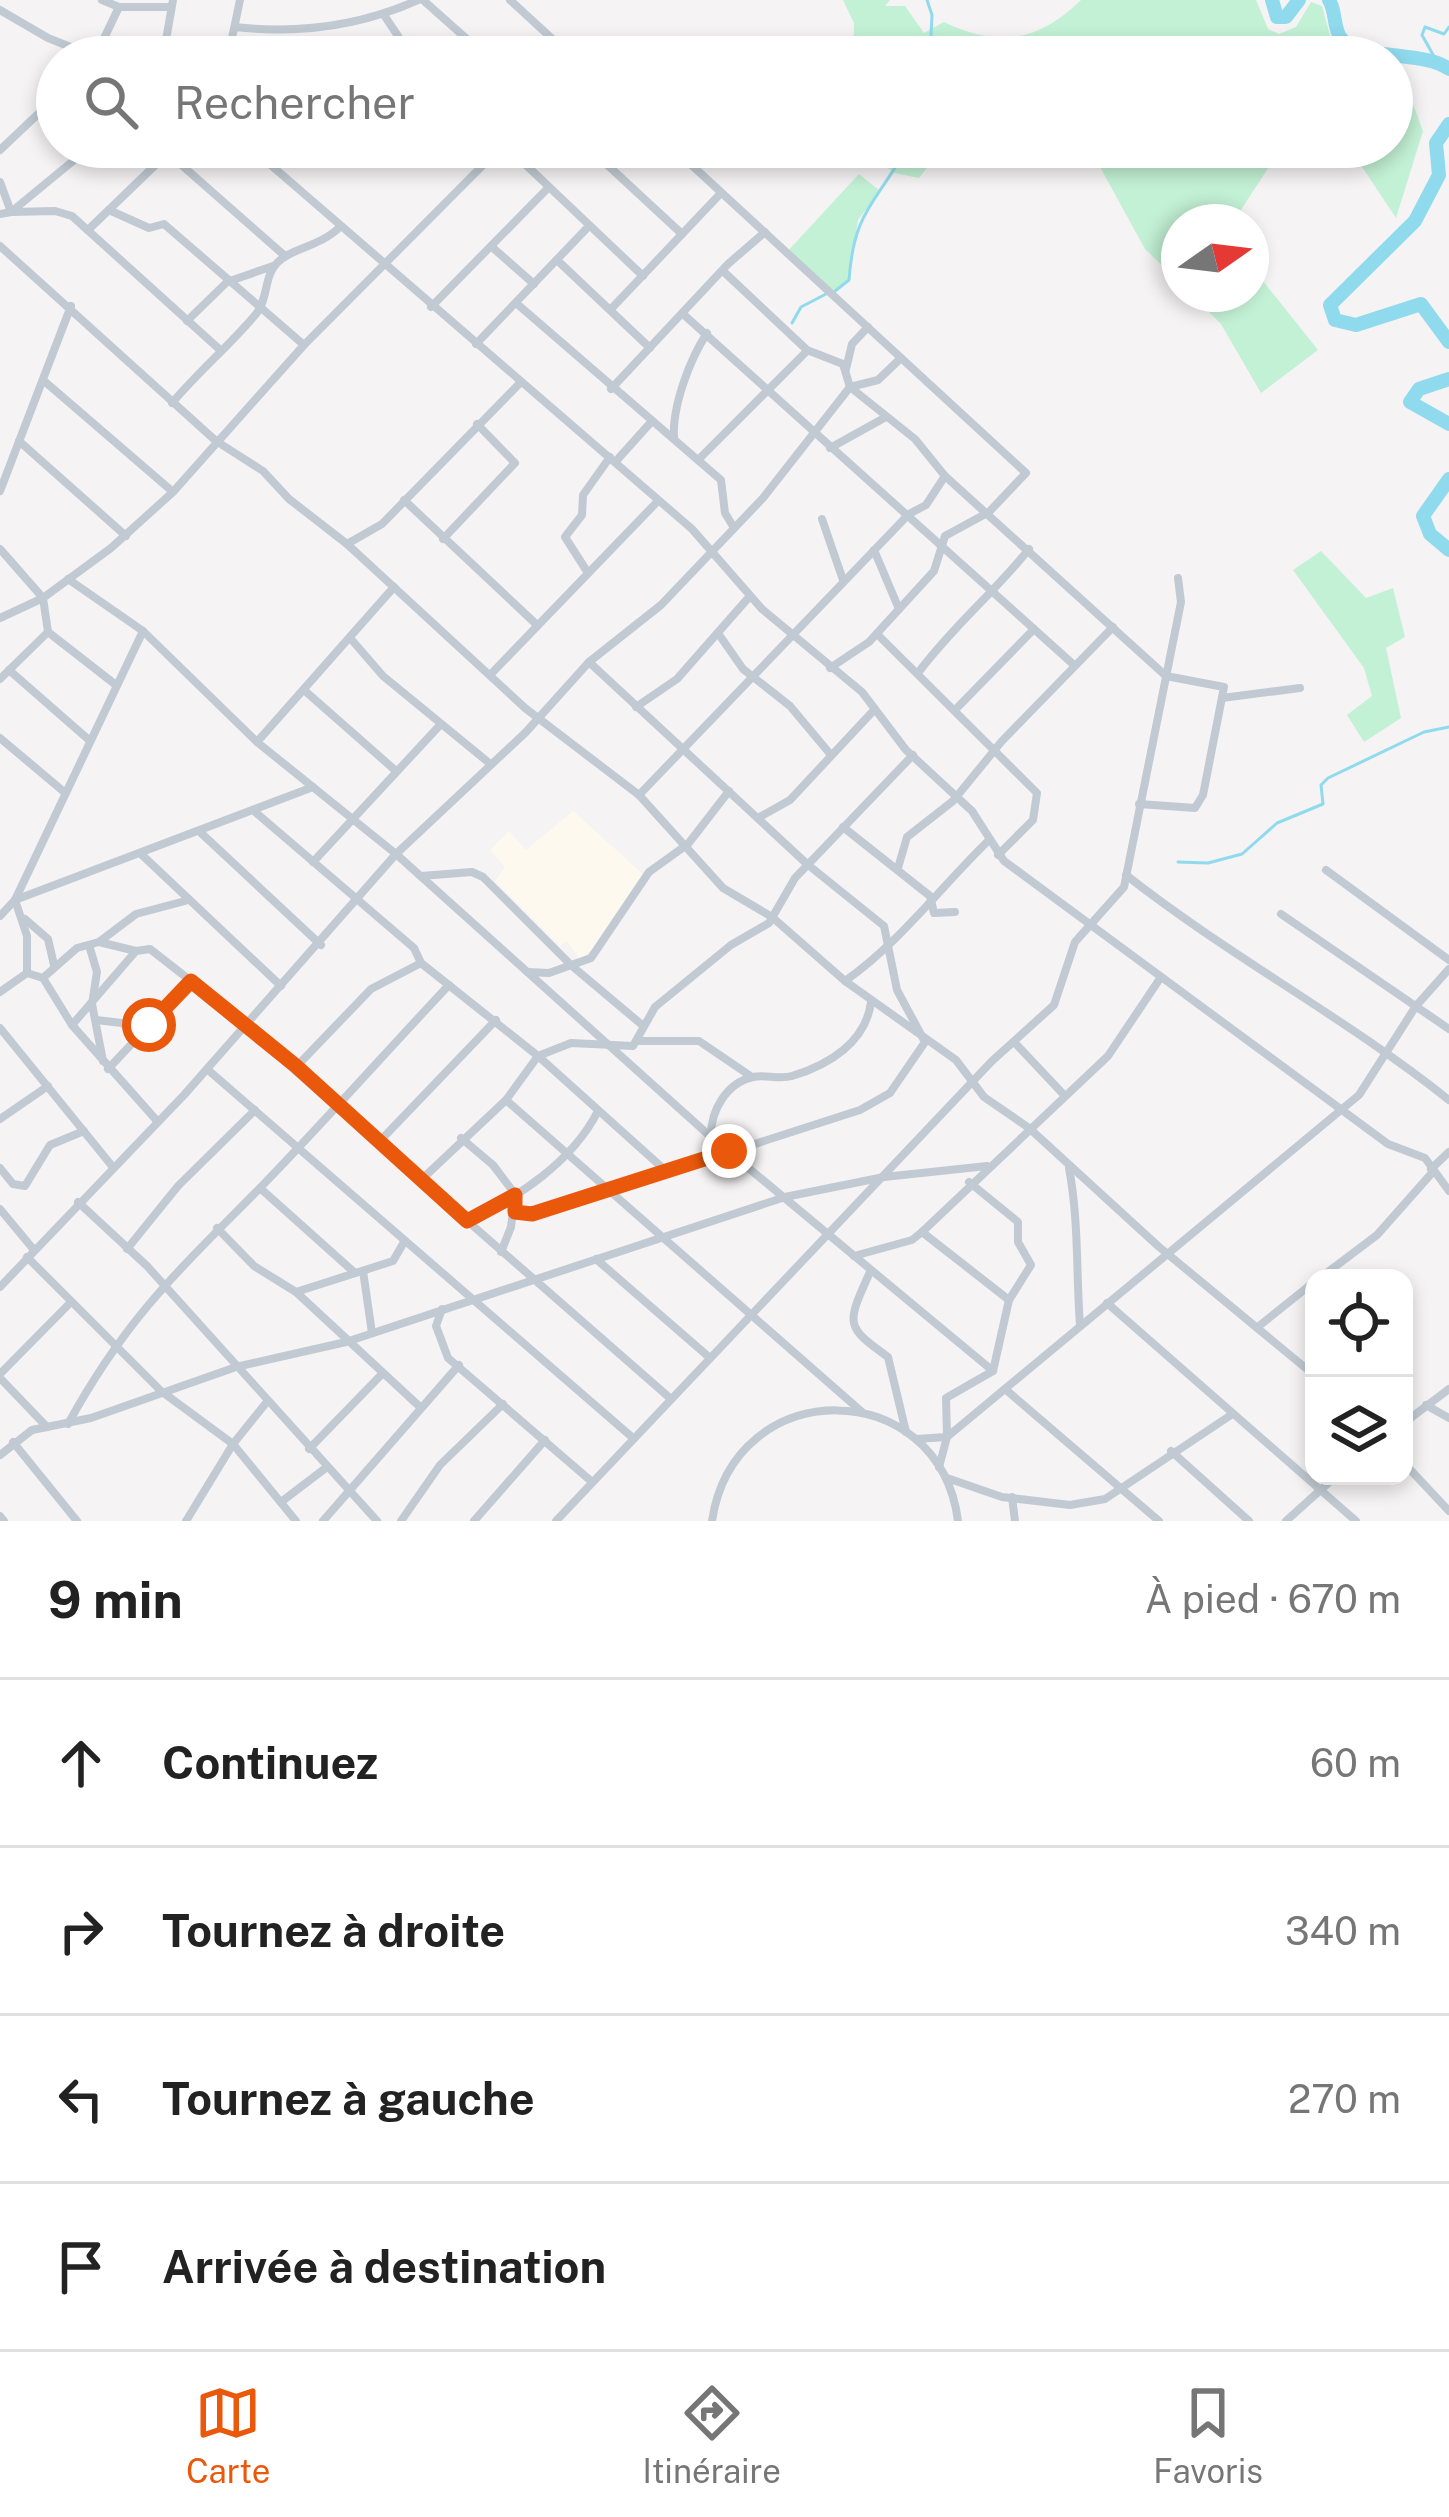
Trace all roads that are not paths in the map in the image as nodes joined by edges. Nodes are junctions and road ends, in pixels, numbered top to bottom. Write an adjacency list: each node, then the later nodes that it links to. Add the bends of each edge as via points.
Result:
1 (103, 0): 6 (street)
2 (240, 0): 9 (street)
3 (421, 0): 8 (street); 15 (street)
4 (510, 0): 16 (street)
5 (171, 4): 6 (street); 12 (street)
6 (119, 8): 11 (street)
7 (0, 10): 10 (street)
8 (384, 15): 9 (street, via 333,26); 14 (street)
9 (235, 27): 13 (street)
10 (45, 36)
11 (106, 36)
12 (166, 36)
13 (233, 36)
14 (398, 36)
15 (462, 36)
16 (549, 36)
17 (36, 116): 18 (street)
18 (0, 150)
19 (63, 168): 31 (street)
20 (153, 168): 30 (street)
21 (191, 168): 39 (street)
22 (275, 168): 32 (street)
23 (483, 168): 41 (street)
24 (527, 168): 28 (street)
25 (611, 168): 36 (street)
26 (694, 168): 29 (street)
27 (0, 182): 31 (street)
28 (548, 188): 33 (street); 38 (street)
29 (721, 193): 35 (street); 36 (street)
30 (109, 210): 34 (street); 45 (street, via 149,228 164,224)
31 (5, 213): 34 (street, via 55,211)
32 (341, 226): 39 (street, via 323,243); 41 (street)
33 (589, 226): 40 (street); 44 (street)
34 (88, 230): 53 (street)
35 (766, 232): 43 (street); 54 (street)
36 (682, 234): 44 (street)
37 (0, 246): 48 (street)
38 (492, 247): 46 (street); 49 (street)
39 (285, 256): 42 (street)
40 (557, 260): 46 (street); 50 (street)
41 (385, 265): 49 (street); 57 (street)
42 (272, 266): 45 (street); 51 (street)
43 (724, 272): 52 (street); 60 (street)
44 (643, 276): 50 (street)
45 (227, 282): 51 (street); 53 (street)
46 (534, 284): 47 (street)
47 (516, 303): 56 (street); 67 (street)
48 (71, 306): 63 (street); 68 (street)
49 (431, 307): 56 (street)
50 (611, 309): 59 (street)
51 (260, 311): 57 (street); 58 (street)
52 (683, 314): 55 (street); 59 (street)
53 (188, 322): 58 (street)
54 (868, 327): 61 (street); 62 (street, via 852,344)
55 (707, 333): 66 (street); 73 (street, via 694,352)
56 (476, 344): 64 (street)
57 (304, 345): 75 (street)
58 (218, 348): 68 (street)
59 (650, 348): 67 (street)
60 (807, 350): 62 (street); 66 (street)
61 (901, 358): 65 (street, via 878,380); 84 (street, via 1026,472)
62 (845, 370): 65 (street)
63 (43, 380): 74 (street); 81 (street)
64 (521, 382): 71 (street); 77 (street)
65 (850, 387): 69 (street); 72 (street)
66 (766, 388): 72 (street); 78 (street)
67 (611, 389): 70 (street)
68 (172, 403): 75 (street)
69 (887, 416): 76 (street); 79 (street)
70 (652, 421): 73 (street); 77 (street)
71 (477, 424): 82 (street); 89 (street, via 515,463)
72 (817, 436): 76 (street); 87 (street)
73 (674, 440): 78 (street)
74 (19, 441): 80 (street); 88 (street)
75 (216, 441): 81 (street); 90 (street)
76 (830, 448): 85 (street)
77 (613, 459): 83 (street); 96 (street, via 583,495 582,514 565,537)
78 (698, 460): 87 (street, via 721,480)
79 (945, 476): 84 (street); 85 (street, via 926,505)
80 (0, 490)
81 (173, 492): 88 (street)
82 (404, 500): 89 (street); 90 (street)
83 (657, 502): 94 (street); 96 (street)
84 (989, 512): 91 (street, via 952,529); 93 (street)
85 (909, 514): 91 (street); 95 (street)
86 (822, 519): 99 (street)
87 (734, 527): 94 (street)
88 (125, 536): 98 (street)
89 (443, 539): 106 (street)
90 (347, 544): 100 (street)
91 (941, 547): 102 (street); 104 (street, via 940,563)
92 (0, 549): 103 (street)
93 (1029, 549): 102 (street); 107 (street)
94 (711, 550): 101 (street); 115 (street, via 661,605)
95 (874, 550): 99 (street); 104 (street)
96 (588, 573): 106 (street)
97 (1178, 578): 122 (street)
98 (68, 579): 103 (street); 110 (street)
99 (843, 582): 112 (street)
100 (394, 587): 114 (street); 120 (street)
101 (751, 595): 112 (street); 113 (street)
102 (994, 595): 108 (street); 119 (street, via 967,612)
103 (43, 598): 105 (street); 109 (street)
104 (899, 609): 111 (street)
105 (0, 618)
106 (536, 624): 120 (street)
107 (1113, 627): 116 (street); 122 (street)
108 (1034, 629): 116 (street); 130 (street)
109 (48, 632): 118 (street); 124 (street)
110 (142, 632): 124 (street); 135 (street)
111 (877, 634): 117 (street); 119 (street)
112 (797, 635): 117 (street); 121 (street)
113 (720, 636): 121 (street); 128 (street)
114 (351, 639): 126 (street); 132 (street)
115 (589, 662): 128 (street); 131 (street)
116 (1074, 665): 137 (street)
117 (830, 668): 129 (street)
118 (9, 670): 123 (street); 134 (street)
119 (918, 673): 130 (street)
120 (490, 674): 131 (street)
121 (752, 676): 136 (street); 138 (street)
122 (1166, 676): 127 (street, via 1224,687); 147 (street)
123 (0, 679)
124 (116, 686): 134 (street)
125 (1300, 688): 127 (street)
126 (304, 690): 135 (street); 141 (street)
127 (1222, 698): 147 (street, via 1195,808)
128 (636, 707): 136 (street)
129 (875, 709): 138 (street); 139 (street)
130 (955, 710): 137 (street)
131 (539, 718): 140 (street); 145 (street)
132 (441, 724): 140 (street); 141 (street)
133 (0, 738): 143 (street)
134 (89, 740): 143 (street)
135 (257, 742): 142 (street)
136 (685, 747): 144 (street); 145 (street)
137 (994, 750): 146 (street); 157 (street, via 1038,798 1022,836)
138 (831, 755): 150 (street, via 790,800)
139 (913, 755): 146 (street); 151 (street)
140 (488, 762): 156 (street)
141 (396, 770): 149 (street)
142 (314, 787): 148 (street); 149 (street)
143 (62, 791): 165 (street)
144 (729, 791): 150 (street); 154 (street)
145 (639, 795): 154 (street)
146 (958, 795): 153 (street); 160 (street, via 907,837)
147 (1139, 804): 162 (street)
148 (254, 811): 152 (street); 158 (street)
149 (350, 817): 156 (street); 158 (street)
150 (758, 818): 159 (street)
151 (843, 827): 159 (street); 160 (street)
152 (200, 832): 155 (street); 175 (street)
153 (988, 841): 157 (street); 164 (street)
154 (688, 844): 171 (street, via 724,888); 181 (street, via 657,863 609,938)
155 (141, 854): 165 (street); 166 (street)
156 (396, 854): 163 (street); 167 (street)
157 (998, 855): 173 (street)
158 (313, 862): 167 (street)
159 (807, 864): 171 (street); 176 (street, via 884,926)
160 (898, 868): 164 (street)
161 (1326, 870): 178 (street)
162 (1126, 875): 173 (street, via 1120,895); 207 (street, via 1180,919)
163 (420, 876): 181 (street, via 483,877); 183 (street)
164 (930, 896): 168 (street, via 934,914); 176 (street)
165 (15, 900): 170 (street); 172 (street)
166 (187, 900): 174 (street, via 136,914); 190 (street)
167 (359, 901): 175 (street); 179 (street)
168 (955, 912)
169 (1280, 914): 194 (street)
170 (0, 916)
171 (772, 917): 188 (street); 197 (street)
172 (24, 919): 180 (street, via 48,939); 184 (street)
173 (1093, 922): 185 (street); 205 (street, via 1075,942 1054,1005)
174 (94, 944): 177 (street); 180 (street); 193 (street)
175 (321, 945): 190 (street)
176 (891, 945): 188 (street); 204 (street, via 897,990)
177 (136, 951): 187 (street, via 150,949); 193 (street)
178 (1449, 960)
179 (421, 963): 189 (street); 210 (street, via 371,989)
180 (54, 965): 186 (street)
181 (572, 966): 183 (street); 197 (street)
182 (1449, 969): 194 (street)
183 (526, 971): 206 (street)
184 (27, 973): 186 (street); 191 (street)
185 (1161, 977): 215 (street, via 1108,1056); 219 (street)
186 (44, 978): 198 (street)
187 (191, 981): 199 (street); 202 (street)
188 (844, 981): 192 (street)
189 (449, 985): 196 (street); 218 (street)
190 (281, 986): 199 (street)
191 (0, 992)
192 (872, 1002): 204 (street); 212 (street, via 849,1047 794,1076)
193 (92, 1004): 195 (street); 198 (street)
194 (1417, 1006): 201 (street); 207 (street)
195 (96, 1020): 202 (street, via 122,1023); 209 (street)
196 (496, 1020): 208 (street); 228 (street)
197 (641, 1024): 203 (street)
198 (72, 1025): 209 (street)
199 (244, 1026): 210 (street); 211 (street)
200 (0, 1028): 214 (street)
201 (1449, 1029)
202 (139, 1036): 209 (street)
203 (638, 1041): 206 (street); 212 (street, via 699,1041)
204 (925, 1042): 213 (street, via 956,1060); 230 (street, via 877,1103)
205 (1016, 1044): 213 (street); 215 (street)
206 (613, 1047): 208 (street, via 572,1042); 226 (street)
207 (1388, 1053): 217 (street); 219 (street)
208 (538, 1056): 216 (street); 221 (street)
209 (106, 1066): 223 (street)
210 (296, 1066): 218 (street)
211 (207, 1069): 220 (street); 223 (street)
212 (752, 1077): 226 (street, via 717,1104)
213 (974, 1083): 224 (street); 239 (street)
214 (48, 1086): 222 (street); 225 (street)
215 (1066, 1096): 224 (street)
216 (506, 1100): 227 (street); 232 (street)
217 (1449, 1100)
218 (337, 1106): 228 (street); 229 (street)
219 (1344, 1107): 238 (street, via 1388,1144 1425,1158); 258 (street)
220 (255, 1110): 229 (street); 256 (street)
221 (598, 1111): 232 (street); 237 (street)
222 (0, 1118)
223 (158, 1122): 233 (street)
224 (1029, 1128): 234 (street); 235 (street)
225 (85, 1131): 233 (street); 236 (street, via 50,1145 25,1186)
226 (711, 1137): 230 (street)
227 (461, 1138): 240 (street); 245 (street)
228 (378, 1143): 240 (street)
229 (296, 1148): 242 (street); 255 (street)
230 (729, 1151): 237 (street); 246 (street)
231 (1449, 1151): 238 (street)
232 (566, 1154): 243 (street); 245 (street)
233 (112, 1166): 247 (street)
234 (988, 1166): 239 (street); 241 (street)
235 (1069, 1166): 258 (street); 276 (street, via 1079,1221)
236 (0, 1168)
237 (666, 1171): 243 (street)
238 (1431, 1171): 244 (street); 262 (street, via 1377,1235)
239 (884, 1177): 246 (street); 254 (street)
240 (422, 1180): 250 (street)
241 (969, 1183): 252 (street); 271 (street, via 1020,1226 1030,1265)
242 (260, 1188): 251 (street); 263 (street)
243 (605, 1190): 249 (street, via 550,1210); 253 (street)
244 (1449, 1191)
245 (515, 1195): 249 (street); 250 (street)
246 (785, 1197): 253 (street); 254 (street)
247 (78, 1202): 256 (street); 259 (street)
248 (0, 1209): 259 (street)
249 (515, 1212): 257 (street)
250 (467, 1221): 257 (street)
251 (217, 1228): 266 (street); 269 (street, via 254,1266)
252 (922, 1232): 260 (street); 271 (street)
253 (661, 1238): 261 (street); 275 (street)
254 (829, 1238): 260 (street); 275 (street)
255 (405, 1240): 263 (street, via 399,1258); 270 (street)
256 (128, 1250): 266 (street)
257 (501, 1252): 265 (street)
258 (1168, 1252): 273 (street); 277 (street)
259 (31, 1253): 267 (street); 272 (street)
260 (853, 1257): 264 (street)
261 (596, 1259): 265 (street); 281 (street)
262 (1332, 1269)
263 (359, 1272): 269 (street); 278 (street)
264 (870, 1272): 285 (street); 302 (street, via 854,1329 888,1357)
265 (532, 1277): 270 (street); 291 (street)
266 (163, 1283): 280 (street); 283 (street)
267 (0, 1287)
268 (1305, 1290): 277 (street)
269 (296, 1292): 279 (street)
270 (471, 1298): 274 (street); 304 (street)
271 (1009, 1300): 285 (street)
272 (71, 1302): 280 (street); 287 (street)
273 (1107, 1303): 276 (street); 297 (street)
274 (442, 1309): 278 (street); 282 (street, via 441,1346)
275 (750, 1318): 281 (street); 296 (street)
276 (1080, 1326): 288 (street)
277 (1259, 1326): 284 (street)
278 (372, 1333): 279 (street)
279 (346, 1342): 283 (street); 286 (street)
280 (116, 1344): 290 (street); 300 (street)
281 (710, 1358): 291 (street)
282 (459, 1365): 293 (street); 295 (street)
283 (236, 1367): 290 (street); 292 (street)
284 (1305, 1367)
285 (993, 1371): 303 (street, via 946,1397)
286 (383, 1372): 295 (street); 309 (street)
287 (0, 1376): 301 (street)
288 (1005, 1389): 303 (street); 319 (street)
289 (1449, 1389): 294 (street)
290 (161, 1391): 300 (street); 308 (street)
291 (671, 1399): 304 (street)
292 (266, 1403): 308 (street); 309 (street)
293 (503, 1404): 306 (street); 329 (street, via 440,1465)
294 (1425, 1405): 298 (street); 299 (street)
295 (420, 1407): 318 (street)
296 (862, 1412): 302 (street); 332 (street, via 814,1411 769,1429 728,1472)
297 (1231, 1414): 310 (street); 320 (street)
298 (1413, 1415)
299 (1449, 1418)
300 (68, 1425): 301 (street)
301 (46, 1427): 307 (street)
302 (906, 1432): 305 (street)
303 (947, 1437): 305 (street); 313 (street)
304 (633, 1438): 316 (street)
305 (916, 1439): 313 (street)
306 (545, 1440): 316 (street); 330 (street)
307 (13, 1442): 311 (street); 324 (street)
308 (232, 1444): 322 (street); 325 (street)
309 (309, 1448): 312 (street)
310 (1171, 1451): 319 (street); 336 (street)
311 (0, 1455)
312 (327, 1467): 318 (street); 322 (street)
313 (939, 1467): 315 (street)
314 (1413, 1473): 323 (street)
315 (945, 1478): 321 (street); 333 (street)
316 (591, 1481): 331 (street)
317 (1325, 1485): 320 (street)
318 (348, 1488): 327 (street); 328 (street)
319 (1122, 1488): 321 (street, via 1070,1505); 335 (street)
320 (1320, 1489): 337 (street); 338 (street)
321 (1012, 1497): 334 (street)
322 (280, 1502): 326 (street)
323 (1449, 1511)
324 (77, 1521)
325 (186, 1521)
326 (296, 1521)
327 (323, 1521)
328 (376, 1521)
329 (400, 1521)
330 (475, 1521)
331 (556, 1521)
332 (712, 1521)
333 (958, 1521)
334 (1015, 1521)
335 (1159, 1521)
336 (1249, 1521)
337 (1286, 1521)
338 (1356, 1521)

